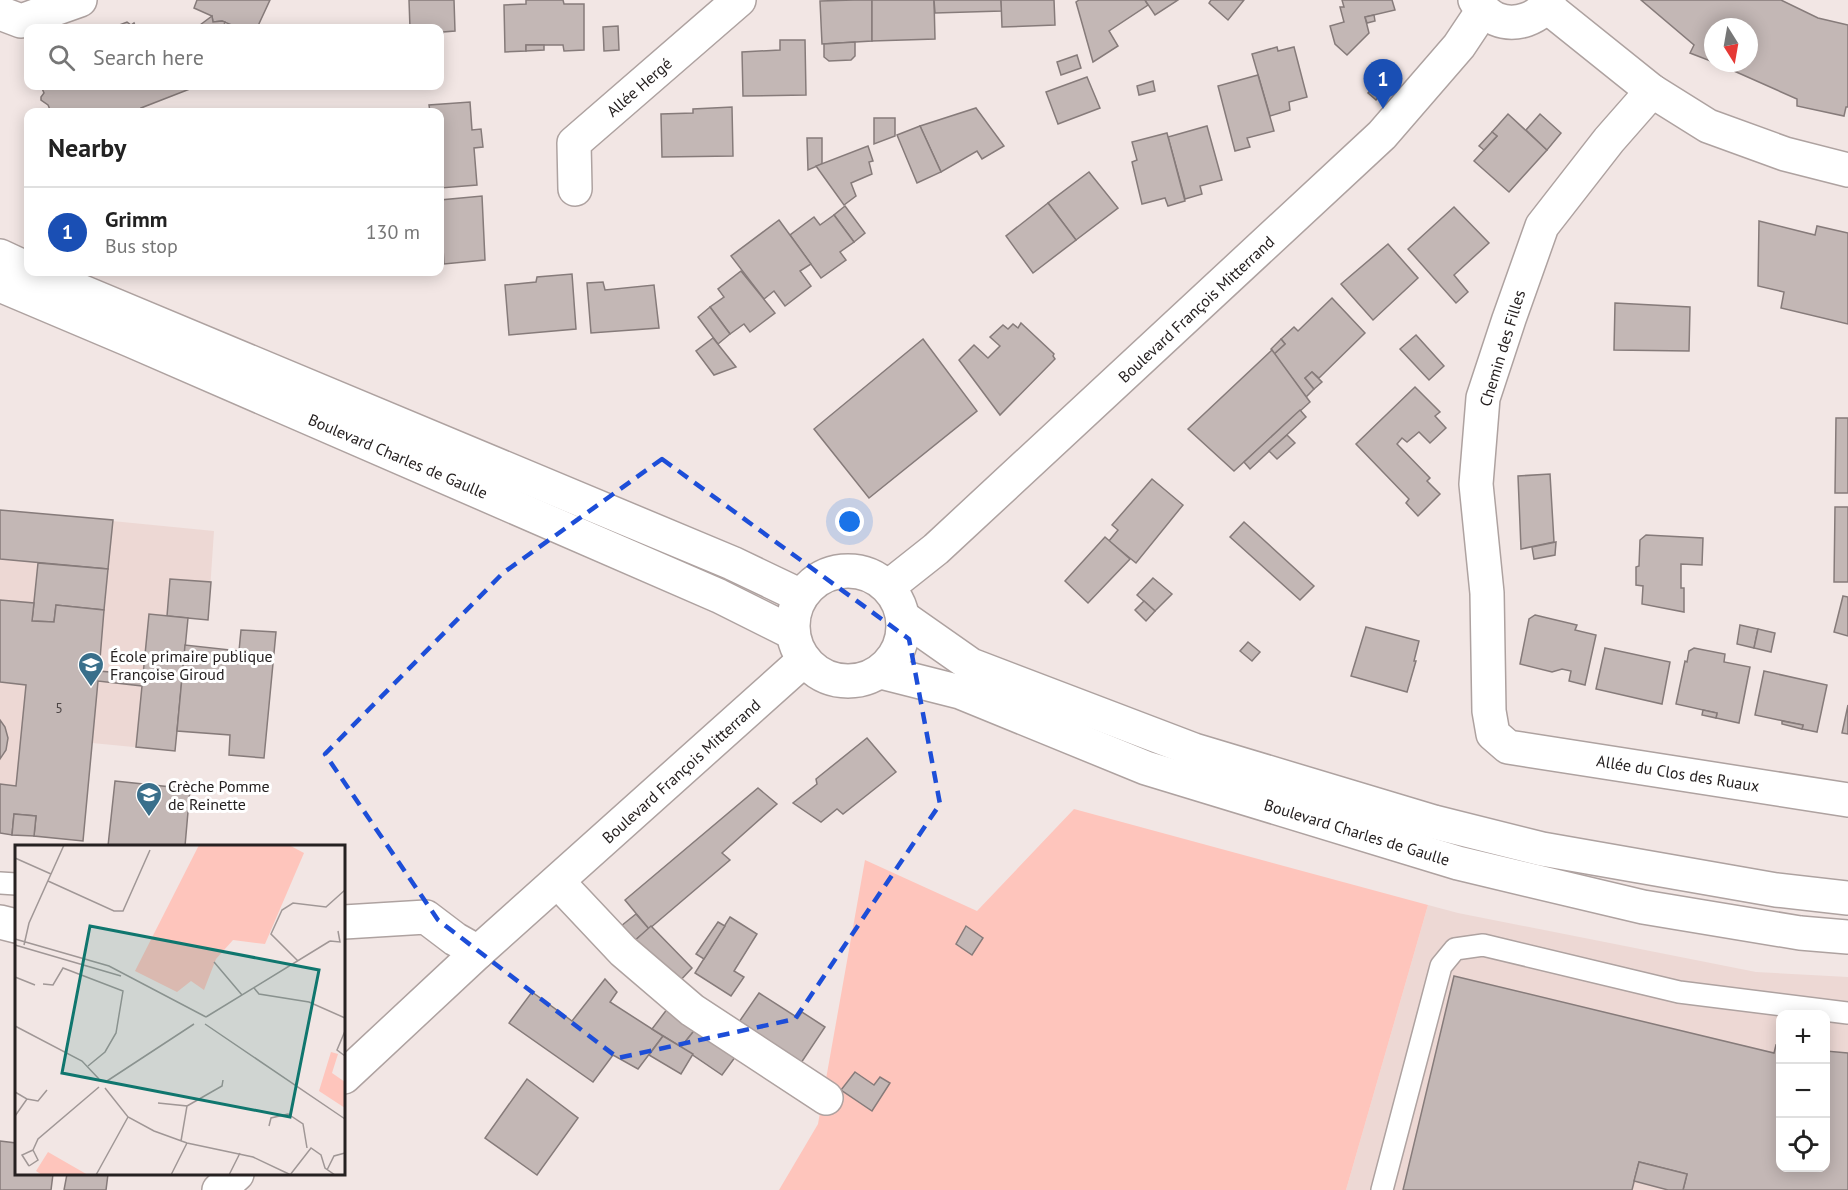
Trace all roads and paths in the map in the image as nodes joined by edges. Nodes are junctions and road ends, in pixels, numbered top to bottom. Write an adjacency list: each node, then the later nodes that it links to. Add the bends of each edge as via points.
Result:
1 (80, 0): 5 (street, via 21,21)
2 (740, 0): 8 (street, Allée Hergé, via 574,143)
3 (1548, 3): 4 (street, via 1536,16 1509,22 1495,19); 6 (street)
4 (1479, 5): 13 (street, Boulevard François Mitterrand, via 1459,46 1382,135 936,549)
5 (0, 13)
6 (1652, 91): 7 (street, via 1708,126 1785,154); 18 (street, Chemin des Filles, via 1542,226 1483,398 1476,484 1487,594 1489,711 1493,734)
7 (1848, 170)
8 (575, 189)
9 (0, 256): 10 (street)
10 (24, 266)
11 (45, 276): 14 (street, Boulevard Charles de Gaulle, via 732,563)
12 (0, 285): 16 (street, Boulevard Charles de Gaulle, via 708,591)
13 (888, 586): 14 (street, via 858,571 842,571 826,575); 15 (street)
14 (801, 596): 16 (street, via 794,614)
15 (904, 618): 17 (street, via 899,648); 23 (street, Boulevard Charles de Gaulle, via 971,665 1194,750 1423,818 1542,849 1776,890)
16 (799, 647): 17 (street, via 817,672 832,679 865,679); 20 (street, Boulevard François Mitterrand)
17 (880, 672): 27 (street, Boulevard Charles de Gaulle, via 960,692 1146,768 1458,863 1643,907)
18 (1508, 747): 19 (street, Allée du Clos des Ruaux)
19 (1848, 800)
20 (558, 882): 28 (street, Boulevard François Mitterrand); 31 (street, via 623,951 692,1010)
21 (0, 883): 22 (lane)
22 (15, 884)
23 (1848, 898)
24 (0, 922): 26 (street)
25 (345, 922): 28 (street, via 426,917)
26 (15, 926)
27 (1848, 938)
28 (478, 952): 30 (street, Boulevard François Mitterrand)
29 (1848, 1013): 34 (lane, via 1679,992 1483,945 1455,949 1441,966)
30 (345, 1076)
31 (826, 1098)
32 (235, 1175): 33 (street)
33 (219, 1190)
34 (1382, 1190)

